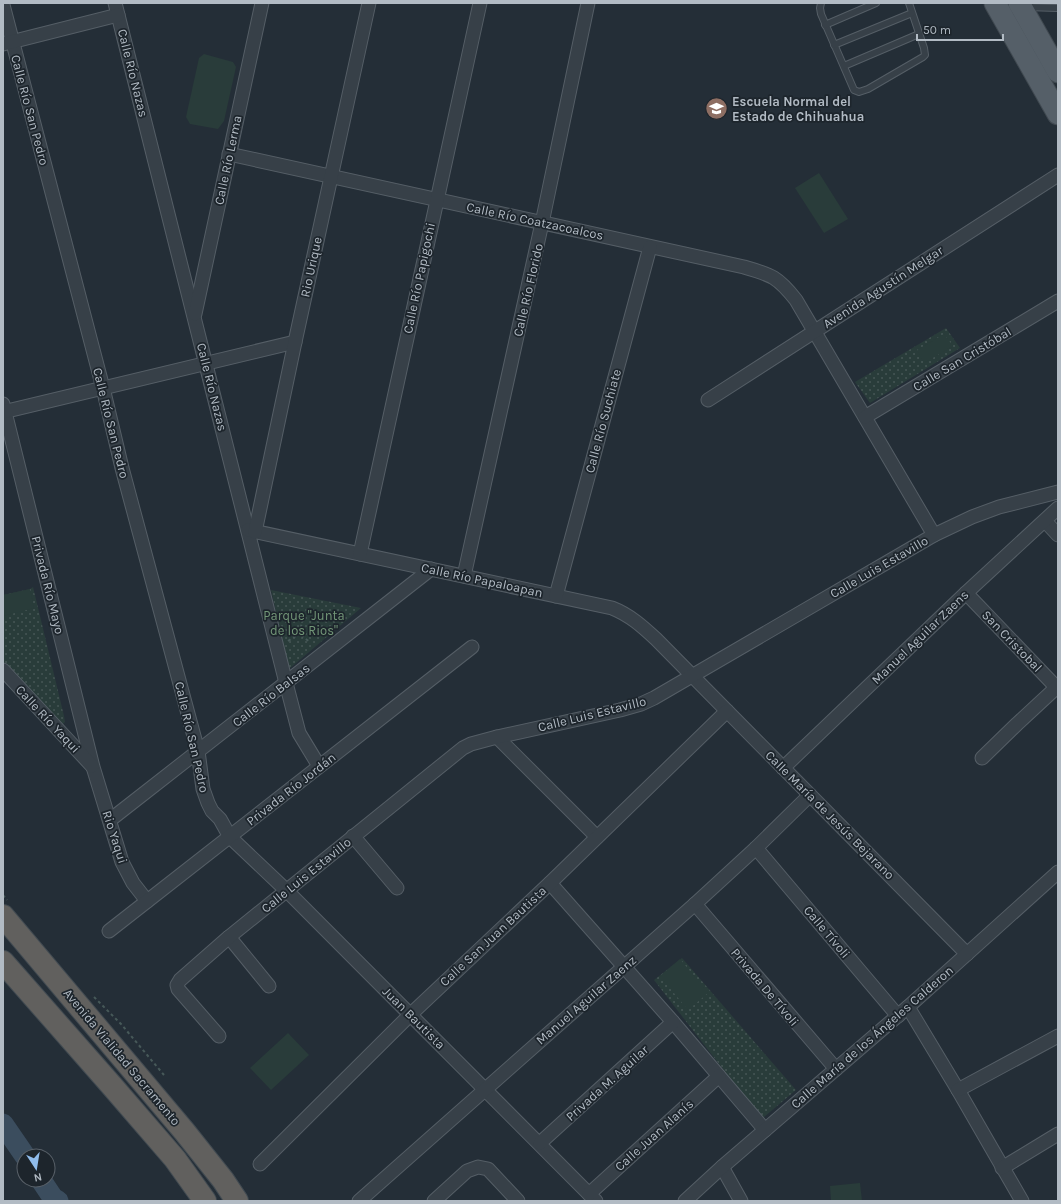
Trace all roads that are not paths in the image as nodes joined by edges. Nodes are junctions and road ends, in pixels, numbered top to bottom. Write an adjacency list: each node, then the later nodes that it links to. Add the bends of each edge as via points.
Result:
1 (262, 3): 21 (street, Calle Río Lerma)
2 (369, 3): 23 (street, Rio Urique)
3 (480, 3): 24 (street, Calle Río Papigochi)
4 (588, 3): 25 (street, Calle Río Florido)
5 (821, 3): 14 (lane, via 820,14)
6 (876, 3): 14 (lane)
7 (909, 3): 13 (lane)
8 (995, 3): 20 (main road)
9 (3, 5): 16 (street, Calle Río San Pedro)
10 (1020, 5): 11 (lane); 19 (main road)
11 (1058, 8)
12 (117, 9): 16 (street); 28 (street, Calle Río Nazas)
13 (912, 13): 15 (lane); 17 (lane)
14 (825, 25): 17 (lane)
15 (919, 34): 18 (lane); 18 (lane, via 925,55 863,91 854,90)
16 (8, 43): 32 (street, Calle Río San Pedro)
17 (834, 45): 18 (lane)
18 (844, 66)
19 (1058, 72)
20 (1058, 114)
21 (229, 154): 23 (street, Calle Río Coatzacoalcos); 28 (street, Calle Río Lerma)
22 (1058, 175): 29 (street, Avenida Agustín Melgar)
23 (331, 176): 24 (street, Calle Río Coatzacoalcos); 30 (street, Rio Urique)
24 (436, 200): 25 (street, Calle Río Coatzacoalcos); 42 (street, Calle Río Papigochi)
25 (542, 223): 26 (street, Calle Río Coatzacoalcos); 44 (street, Calle Río Florido)
26 (650, 247): 29 (street, Calle Río Coatzacoalcos, via 744,267 772,276 781,282 796,300); 46 (street, Calle Río Suchiate)
27 (1058, 301): 35 (street, Calle San Cristóbal)
28 (194, 316): 31 (street, Calle Río Nazas)
29 (815, 330): 33 (street, Avenida Agustín Melgar); 35 (street)
30 (295, 342): 31 (street); 39 (street, Rio Urique)
31 (206, 363): 32 (street); 39 (street, Calle Río Nazas)
32 (103, 388): 34 (street); 54 (street, Calle Río San Pedro)
33 (708, 400)
34 (4, 409): 57 (street, Privada Río Mayo)
35 (865, 417): 40 (street)
36 (1058, 492): 40 (street, Calle Luis Estavillo, via 999,507)
37 (1058, 508): 38 (street, Manuel Aguilar Zaens)
38 (1045, 521): 41 (street); 45 (street, Manuel Aguilar Zaens)
39 (252, 531): 42 (street, Calle Río Papaloapan); 50 (street, Calle Río Nazas)
40 (934, 535): 49 (street, Calle Luis Estavillo)
41 (1058, 535)
42 (360, 554): 43 (street, Calle Río Papaloapan)
43 (432, 569): 44 (street, Calle Río Papaloapan); 50 (street, Calle Río Balsas)
44 (464, 576): 46 (street, Calle Río Papaloapan)
45 (966, 593): 51 (street, San Cristobal); 58 (street, Manuel Aguilar Zaens)
46 (556, 596): 49 (street, Calle Río Papaloapan, via 624,613 656,639)
47 (472, 647): 56 (street, Privada Río Jordán)
48 (3, 670): 57 (street, Calle Río Yaqui)
49 (692, 676): 52 (street, Calle María de Jesús Bejarano); 53 (street, Calle Luis Estavillo, via 641,704)
50 (286, 683): 54 (street, Calle Río Balsas); 56 (street, Calle Río Nazas, via 300,733)
51 (1057, 687): 55 (street)
52 (727, 711): 58 (street, Calle María de Jesús Bejarano); 63 (street, Calle San Juan Bautista)
53 (497, 737): 61 (street, Calle Luis Estavillo, via 463,748); 63 (street)
54 (198, 752): 60 (street, Calle Río Balsas); 62 (street, Calle Río San Pedro, via 203,789 208,803)
55 (982, 758)
56 (319, 766): 62 (street, Privada Río Jordán)
57 (93, 767): 60 (street, Rio Yaqui)
58 (783, 768): 59 (street, Calle María de Jesús Bejarano)
59 (810, 794): 64 (street, Manuel Aguilar Zaenz); 74 (street, Calle María de Jesús Bejarano)
60 (110, 820): 69 (street, Rio Yaqui, via 122,862 133,883)
61 (353, 836): 67 (street); 68 (street, Calle Luis Estavillo)
62 (230, 837): 68 (street, Juan Bautista); 69 (street, Privada Río Jordán)
63 (597, 837): 66 (street, Calle San Juan Bautista)
64 (756, 848): 70 (street, Manuel Aguilar Zaenz); 78 (street, Calle Tívoli)
65 (1058, 872): 74 (street, Calle María de los Ángeles Calderon)
66 (550, 883): 76 (street); 79 (street, Calle San Juan Bautista)
67 (397, 888)
68 (287, 891): 73 (street, Calle Luis Estavillo); 79 (street, Juan Bautista)
69 (147, 901): 72 (street, Privada Río Jordán)
70 (695, 904): 76 (street, Manuel Aguilar Zaenz); 83 (street, Privada De Tívoli)
71 (3, 916): 95 (highway, Avenida Vialidad Sacramento, via 184,1131)
72 (109, 931)
73 (229, 937): 77 (street); 81 (street, Calle Luis Estavillo, via 177,985)
74 (967, 954): 78 (street, Calle María de los Ángeles Calderon)
75 (3, 962): 94 (highway, Avenida Vialidad Sacramento, via 171,1154)
76 (625, 967): 80 (street); 85 (street, Manuel Aguilar Zaenz)
77 (269, 986)
78 (903, 1012): 83 (street, Calle María de los Ángeles Calderon); 86 (street)
79 (410, 1015): 85 (street, Juan Bautista); 90 (street, Calle San Juan Bautista)
80 (673, 1022): 84 (street); 89 (street, Privada M. Aguilar)
81 (219, 1036)
82 (1058, 1036): 86 (street)
83 (836, 1069): 87 (street, Calle María de los Ángeles Calderon)
84 (719, 1076): 87 (street); 93 (street, Calle Juan Alanís)
85 (485, 1089): 89 (street, Juan Bautista); 96 (street, Manuel Aguilar Zaenz)
86 (958, 1090): 92 (street)
87 (765, 1130): 91 (street, Calle María de los Ángeles Calderon)
88 (1058, 1134): 92 (street)
89 (540, 1143): 93 (street, Juan Bautista)
90 (260, 1164)
91 (722, 1167): 99 (street, Calle María de los Ángeles Calderon); 100 (street)
92 (1002, 1168): 101 (street)
93 (593, 1197)
94 (205, 1201)
95 (237, 1201)
96 (359, 1201)
97 (434, 1201): 98 (street, via 467,1171 478,1167 488,1169)
98 (518, 1201)
99 (685, 1201)
100 (741, 1201)
101 (1022, 1201)

